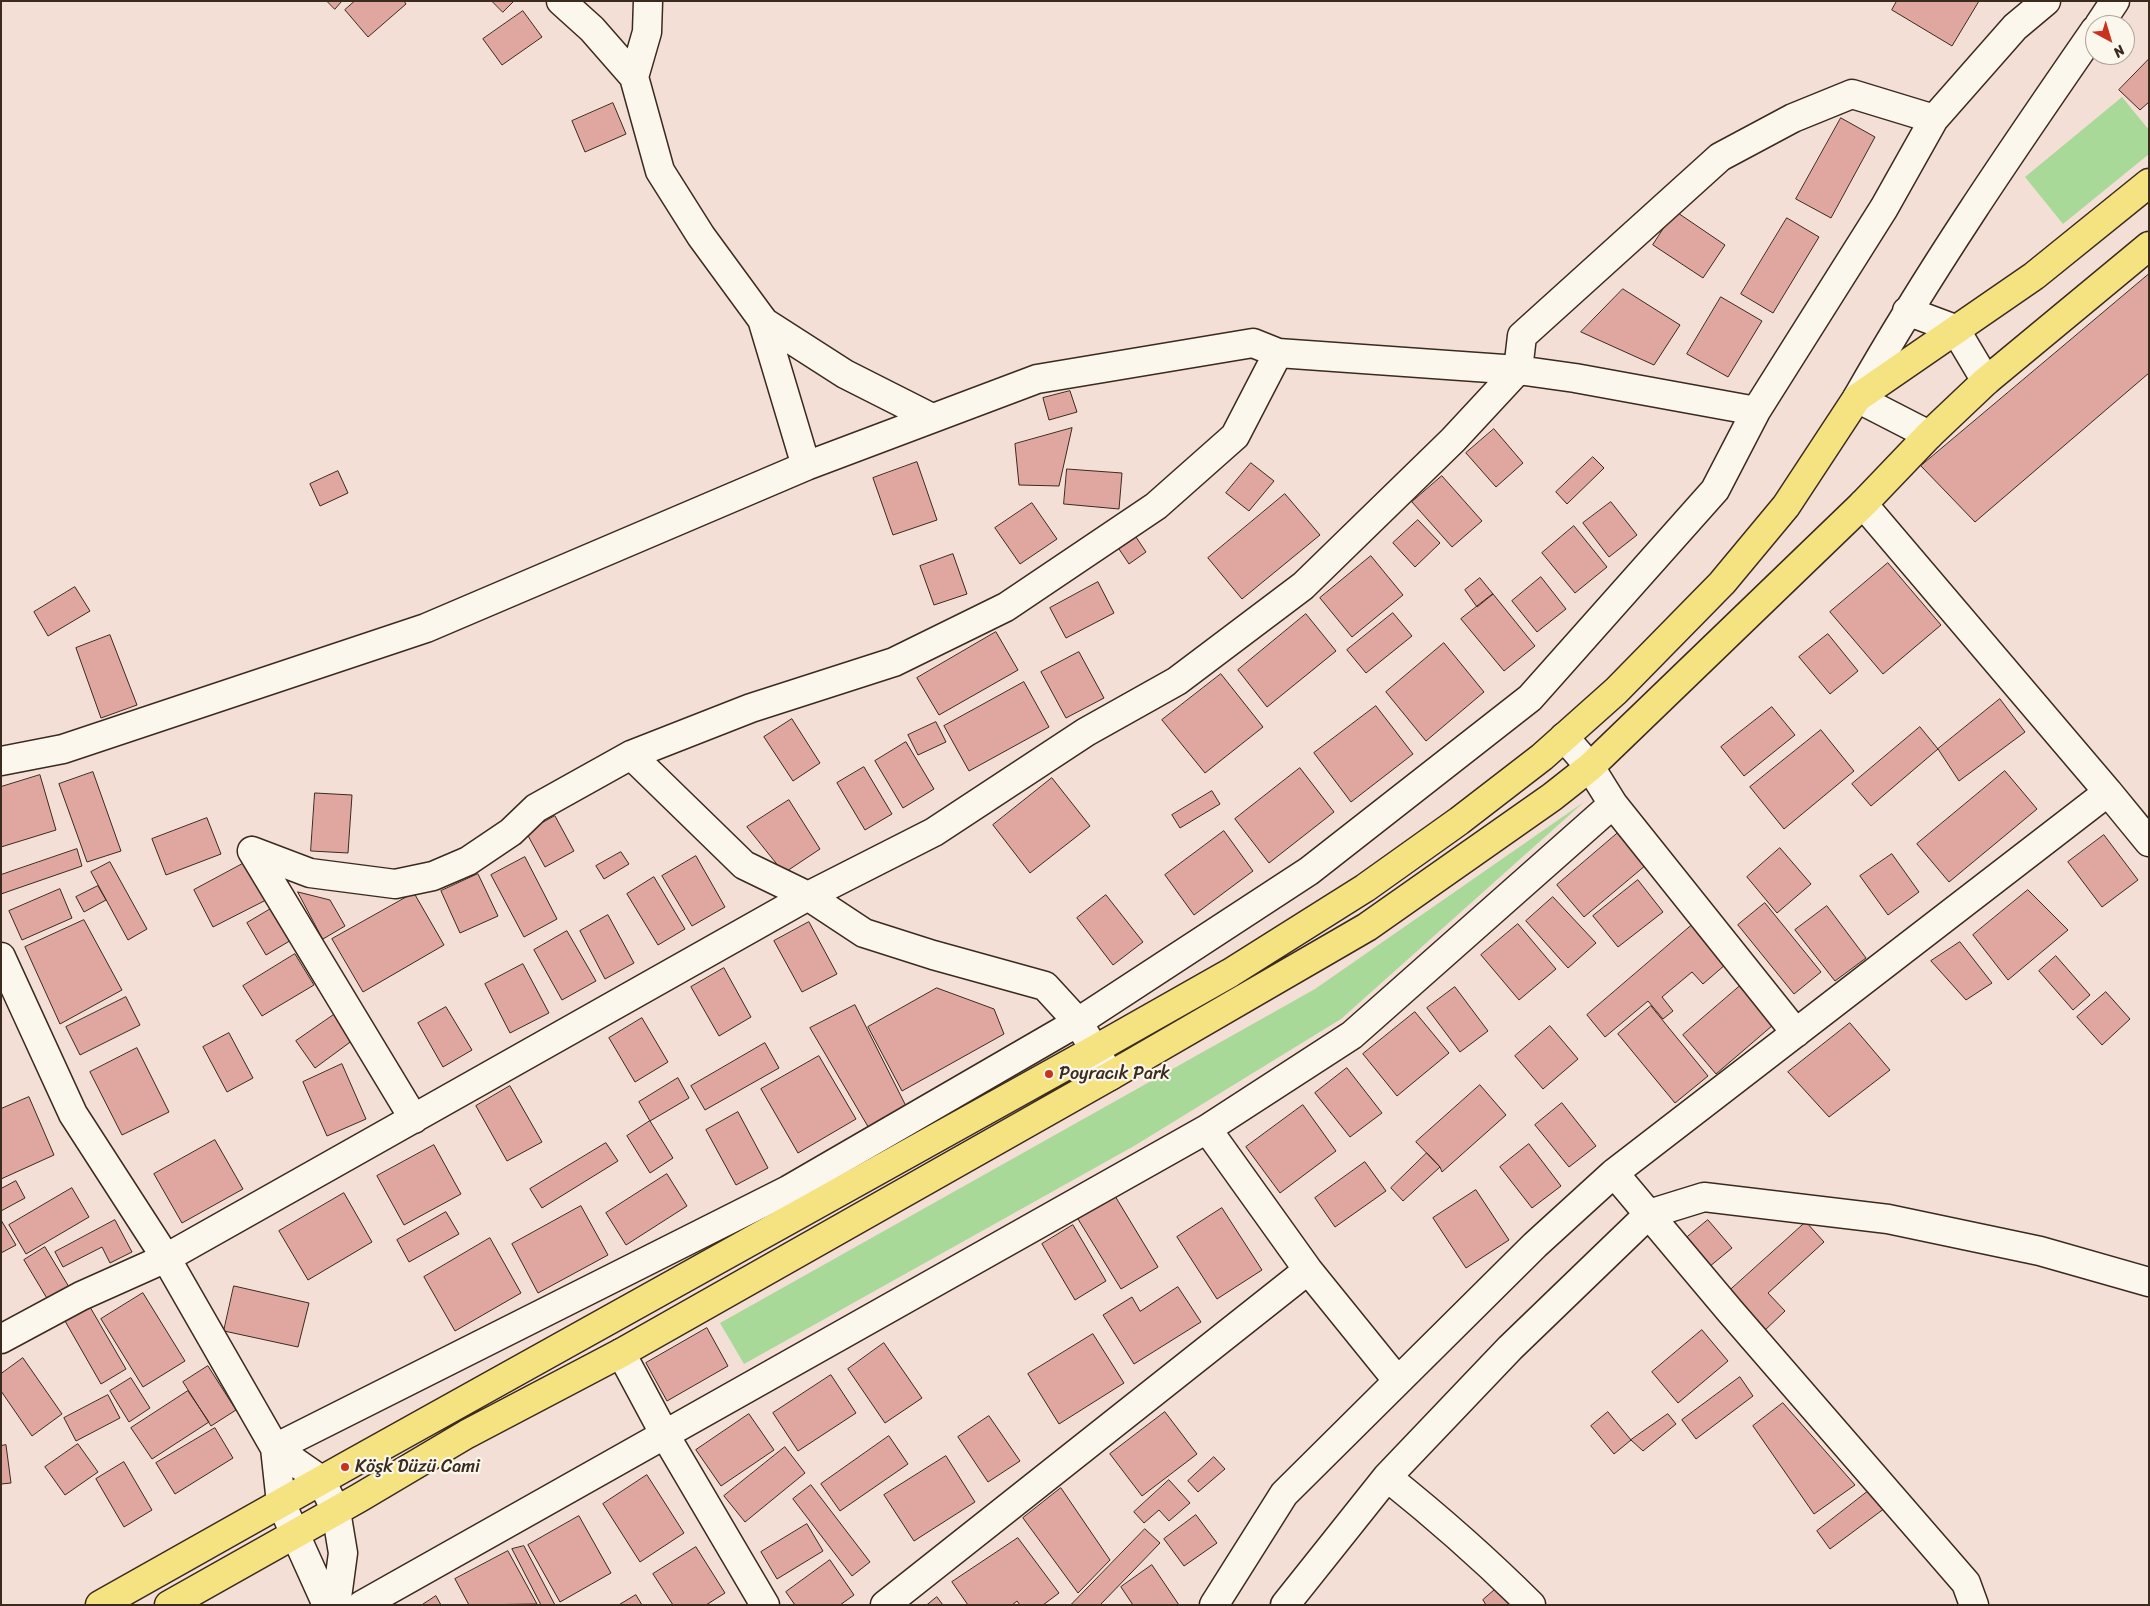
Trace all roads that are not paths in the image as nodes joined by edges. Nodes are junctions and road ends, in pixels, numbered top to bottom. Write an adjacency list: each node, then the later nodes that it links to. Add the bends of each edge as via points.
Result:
1 (561, 1): 7 (street, via 592,29)
2 (648, 1): 7 (street, via 647,32)
3 (2046, 1): 8 (street, via 2015,27)
4 (2115, 1): 5 (street)
5 (2106, 15)
6 (2085, 45): 11 (street)
7 (634, 77): 12 (street, via 660,172 700,236)
8 (1934, 119): 15 (street, via 1852,94 1793,118 1720,157 1522,336); 18 (street, via 1884,208)
9 (2149, 183): 13 (main road, via 2034,276)
10 (2149, 246): 16 (main road)
11 (1907, 311): 13 (street); 17 (street)
12 (762, 319): 19 (street, via 845,374); 21 (street)
13 (1955, 329): 16 (street); 17 (main road)
14 (1278, 353): 15 (street); 19 (street, via 1253,343 1037,379); 24 (street, via 1236,436 1156,506 1006,607 894,662 751,708)
15 (1518, 370): 18 (street); 30 (street, via 1453,440 1303,586 1177,680 1086,732 934,832)
16 (1986, 380): 20 (main road)
17 (1857, 398): 20 (street); 23 (main road, via 1786,506 1722,583 1616,691)
18 (1756, 411): 32 (street, via 1715,490 1530,698 1309,871)
19 (932, 418): 21 (street)
20 (1929, 435): 22 (main road)
21 (806, 466): 25 (street, via 426,628 63,749)
22 (1863, 504): 26 (main road); 27 (street)
23 (1564, 737): 26 (street); 34 (main road, via 1459,821 1365,888 1230,973)
24 (631, 755): 30 (street, via 744,865); 36 (street, via 536,808 511,832 468,861 433,876 395,884 310,873 252,851)
25 (1, 761)
26 (1590, 767): 28 (street); 35 (main road, via 1367,927)
27 (2108, 792): 29 (street); 33 (street)
28 (1614, 804): 33 (street); 37 (street, via 1352,1035)
29 (2149, 842)
30 (808, 896): 32 (street, via 864,934 1045,986); 36 (street)
31 (1, 957): 40 (street, via 73,1114)
32 (1078, 1022): 34 (street); 47 (street, via 788,1190)
33 (1796, 1032): 38 (street)
34 (1094, 1050): 35 (street); 49 (main road)
35 (1110, 1076): 44 (main road)
36 (414, 1119): 40 (street)
37 (1207, 1129): 41 (street); 46 (street)
38 (1614, 1172): 39 (street); 45 (street)
39 (1649, 1214): 42 (street, via 1704,1197 1888,1219 2040,1250); 48 (street, via 1510,1348); 63 (street, via 1966,1583)
40 (166, 1258): 43 (street, via 81,1296); 47 (street)
41 (1308, 1270): 45 (street); 59 (street)
42 (2149, 1282)
43 (1, 1339)
44 (621, 1353): 46 (street); 51 (main road, via 467,1434)
45 (1397, 1380): 60 (street, via 1284,1494)
46 (665, 1435): 57 (street); 58 (street)
47 (275, 1448): 49 (street); 50 (street)
48 (1387, 1477): 61 (street); 62 (street, via 1492,1566)
49 (321, 1480): 50 (main road); 51 (street)
50 (281, 1503): 52 (street); 53 (main road)
51 (336, 1511): 52 (main road); 56 (street, via 343,1553)
52 (296, 1534): 54 (main road); 55 (street)
53 (100, 1605)
54 (169, 1605)
55 (327, 1605)
56 (336, 1605)
57 (362, 1605)
58 (765, 1605)
59 (885, 1605)
60 (1214, 1605)
61 (1285, 1605)
62 (1530, 1605)
63 (1974, 1605)

